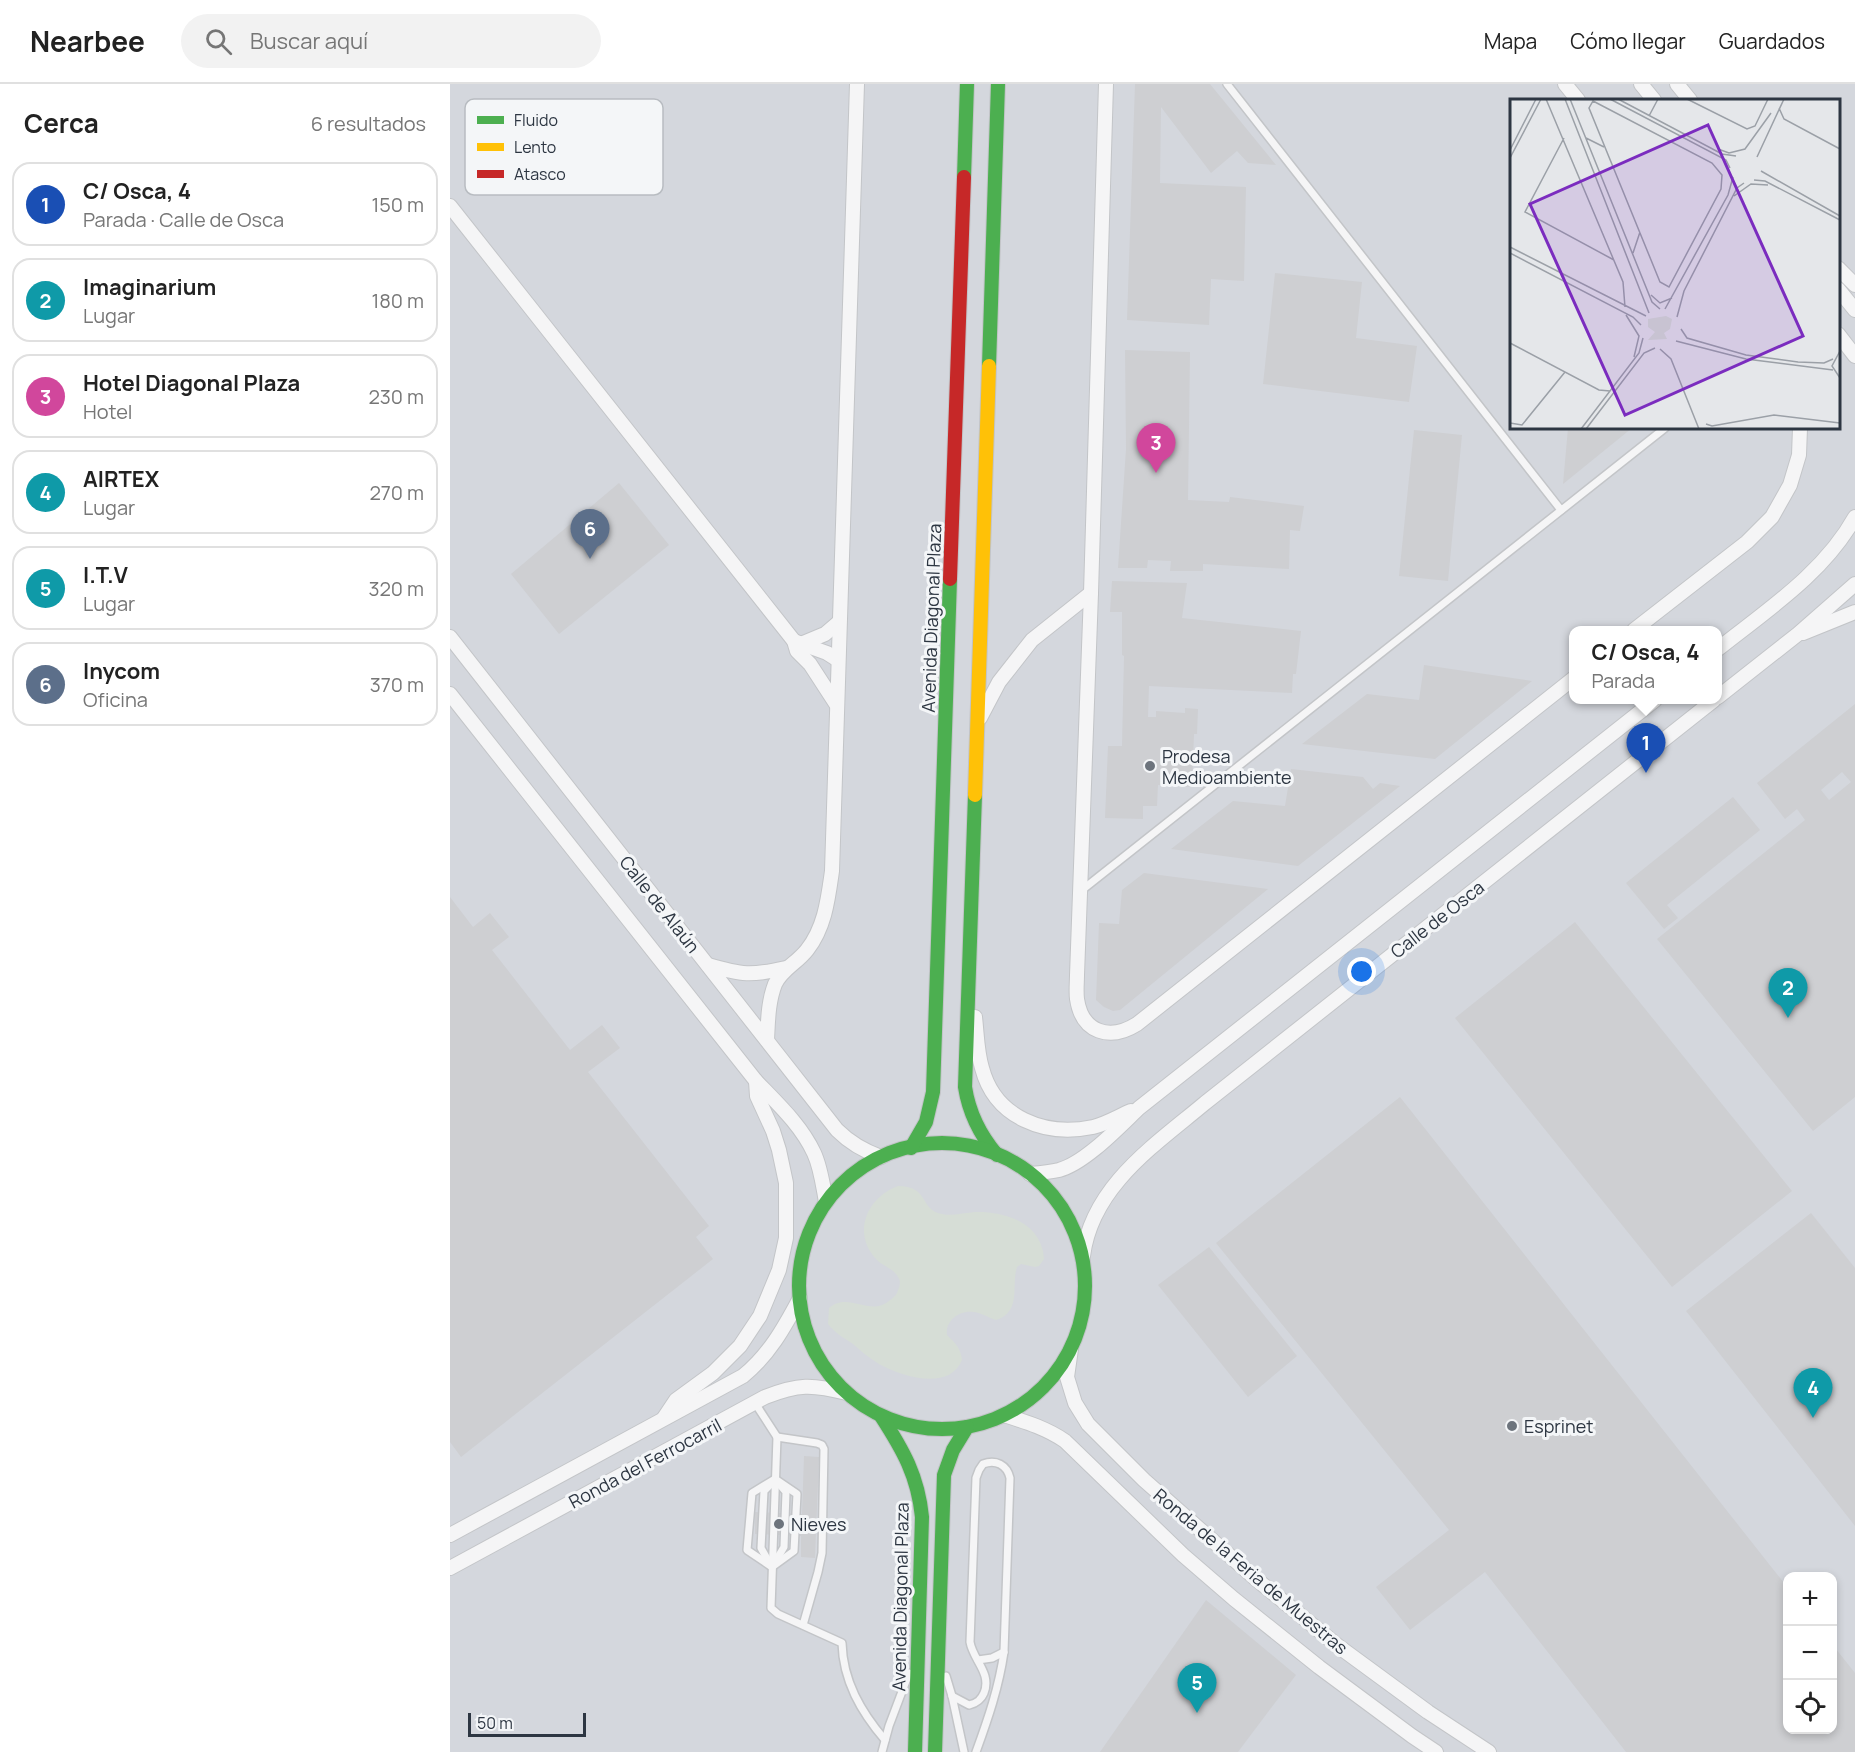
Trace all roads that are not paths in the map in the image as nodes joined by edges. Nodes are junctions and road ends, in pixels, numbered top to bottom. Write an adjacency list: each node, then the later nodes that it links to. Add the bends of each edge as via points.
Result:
1 (856, 84): 26 (street)
2 (967, 84): 48 (main road, Avenida Diagonal Plaza, via 933,1092 927,1122)
3 (998, 84): 40 (main road)
4 (1106, 84): 24 (street)
5 (1227, 84): 21 (lane)
6 (1565, 84): 9 (street)
7 (1641, 84): 10 (street)
8 (1677, 84): 11 (street)
9 (1577, 99)
10 (1653, 99)
11 (1689, 99)
12 (450, 206): 30 (street)
13 (1840, 269): 14 (street)
14 (1855, 285)
15 (1840, 290): 16 (street)
16 (1855, 310)
17 (1840, 335): 18 (street)
18 (1855, 356)
19 (1664, 429): 21 (lane)
20 (1800, 429): 27 (street, via 1799,455 1790,485 1772,517 1747,542)
21 (1561, 510): 41 (lane)
22 (1855, 517): 31 (street, via 1828,557)
23 (1855, 584): 28 (street)
24 (1091, 593): 40 (street, via 1032,640 999,682); 41 (street)
25 (1855, 612): 28 (street)
26 (839, 622): 30 (street, via 825,634); 32 (street)
27 (1639, 626)
28 (1798, 634): 36 (street)
29 (450, 637): 43 (street, Calle de Alaún)
30 (797, 642): 32 (street); 33 (street, via 797,651)
31 (1722, 646)
32 (838, 660): 33 (street, via 822,666); 37 (street)
33 (810, 664): 37 (street)
34 (1569, 682): 41 (street, via 1137,1024 1118,1034 1096,1030 1088,1023 1077,998)
35 (450, 694): 46 (street, Calle de Alaún)
36 (1722, 694)
37 (837, 704): 44 (street, via 832,871 827,907 818,934)
38 (1648, 704): 47 (street, Calle de Osca)
39 (1708, 704): 53 (street, Calle de Osca, via 1134,1162 1102,1203 1085,1240)
40 (978, 722): 42 (main road)
41 (1080, 891)
42 (970, 961): 47 (street, via 981,1067 1001,1103 1038,1126 1061,1130 1096,1126); 49 (main road, via 966,1099 985,1142)
43 (708, 965): 44 (street, via 739,974 763,974); 45 (street, Calle de Alaún)
44 (786, 968): 45 (street, via 775,984)
45 (767, 1040): 50 (street, Calle de Alaún, via 837,1130 860,1148)
46 (756, 1081): 52 (street, Calle de Alaún, via 808,1141 819,1166); 60 (street, via 757,1096 773,1131 786,1184 786,1238 779,1270 760,1316 740,1346 713,1373 676,1400)
47 (1139, 1108): 51 (street, Calle de Osca, via 1068,1166)
48 (911, 1148): 49 (main road, via 940,1144); 50 (main road)
49 (998, 1155): 51 (main road)
50 (881, 1157): 52 (main road, via 853,1176)
51 (1030, 1174): 53 (main road, via 1064,1210)
52 (826, 1202): 54 (main road, via 805,1246)
53 (1083, 1256): 55 (main road, via 1085,1299)
54 (800, 1298): 56 (main road, via 811,1345); 60 (street, Ronda del Ferrocarril, via 774,1344 754,1367 728,1386)
55 (1071, 1349): 58 (main road, via 1054,1376 1032,1399); 80 (street, Ronda de la Feria de Muestras, via 1067,1377 1075,1402 1089,1424 1144,1480 1338,1646)
56 (847, 1393): 57 (street, Ronda del Ferrocarril, via 807,1386 787,1389); 59 (main road)
57 (755, 1403): 62 (lane); 66 (street, Ronda del Ferrocarril)
58 (1004, 1415): 61 (main road); 79 (street, Ronda de la Feria de Muestras, via 1052,1432 1065,1441 1234,1599)
59 (881, 1416): 61 (main road, via 923,1427); 68 (main road, Avenida Diagonal Plaza, via 909,1461 921,1497)
60 (662, 1421): 64 (street, Ronda del Ferrocarril)
61 (967, 1427): 70 (main road, via 950,1453 944,1475)
62 (777, 1437): 63 (lane); 67 (lane, via 817,1443 824,1449 822,1553)
63 (775, 1479): 65 (lane); 65 (lane, via 764,1491 761,1548); 65 (lane, via 786,1492 784,1547); 65 (lane, via 752,1493 747,1550)
64 (450, 1535)
65 (772, 1567): 67 (lane, via 771,1608)
66 (450, 1568)
67 (803, 1625): 73 (lane, via 842,1642 845,1672 858,1702)
68 (918, 1651): 73 (lane); 75 (main road, Avenida Diagonal Plaza)
69 (1004, 1652): 71 (lane); 71 (lane, via 1010,1478 1002,1465 990,1462 983,1464 976,1478 970,1642); 78 (lane, via 993,1707)
70 (938, 1653): 72 (lane); 76 (main road)
71 (978, 1660): 72 (lane, via 986,1677 982,1697 969,1705)
72 (952, 1696): 77 (lane)
73 (885, 1740): 74 (lane)
74 (882, 1752)
75 (915, 1752)
76 (934, 1752)
77 (964, 1752)
78 (976, 1752)
79 (1436, 1752)
80 (1489, 1752)

